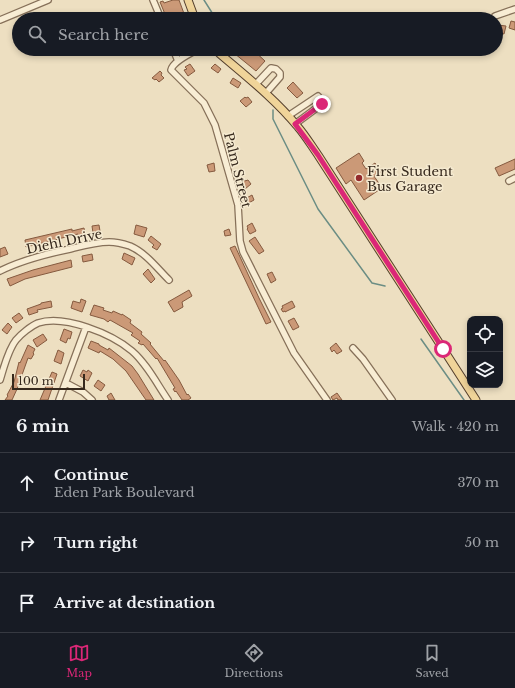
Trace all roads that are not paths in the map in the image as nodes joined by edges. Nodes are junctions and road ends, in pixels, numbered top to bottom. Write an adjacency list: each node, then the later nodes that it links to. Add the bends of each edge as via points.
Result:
1 (48, 0): 5 (street)
2 (153, 0): 6 (street)
3 (188, 0): 7 (main road)
4 (515, 9): 8 (street)
5 (19, 12)
6 (158, 12)
7 (192, 12)
8 (503, 13)
9 (12, 15): 10 (street)
10 (0, 20)
11 (176, 56): 14 (street)
12 (186, 56): 14 (street)
13 (222, 56): 15 (main road)
14 (178, 61): 30 (street, Palm Street, via 172,66 172,72 204,103 215,125 238,205 240,240 246,258 294,353)
15 (256, 84): 16 (main road); 16 (street, via 271,68 276,69 280,77)
16 (266, 93): 17 (main road)
17 (288, 116): 18 (main road); 18 (street, via 318,96 322,104)
18 (295, 124): 32 (main road, via 318,155)
19 (515, 178): 20 (street)
20 (509, 181)
21 (0, 271): 22 (street, Diehl Drive, via 35,257 109,242 129,246 143,253)
22 (169, 280)
23 (86, 327): 25 (street, via 55,320 37,323 12,346); 26 (street); 29 (street, via 115,339 132,351)
24 (353, 348): 31 (street)
25 (0, 380)
26 (66, 383): 27 (street); 28 (street)
27 (59, 400)
28 (92, 400)
29 (168, 400)
30 (327, 400)
31 (392, 400)
32 (476, 400)

